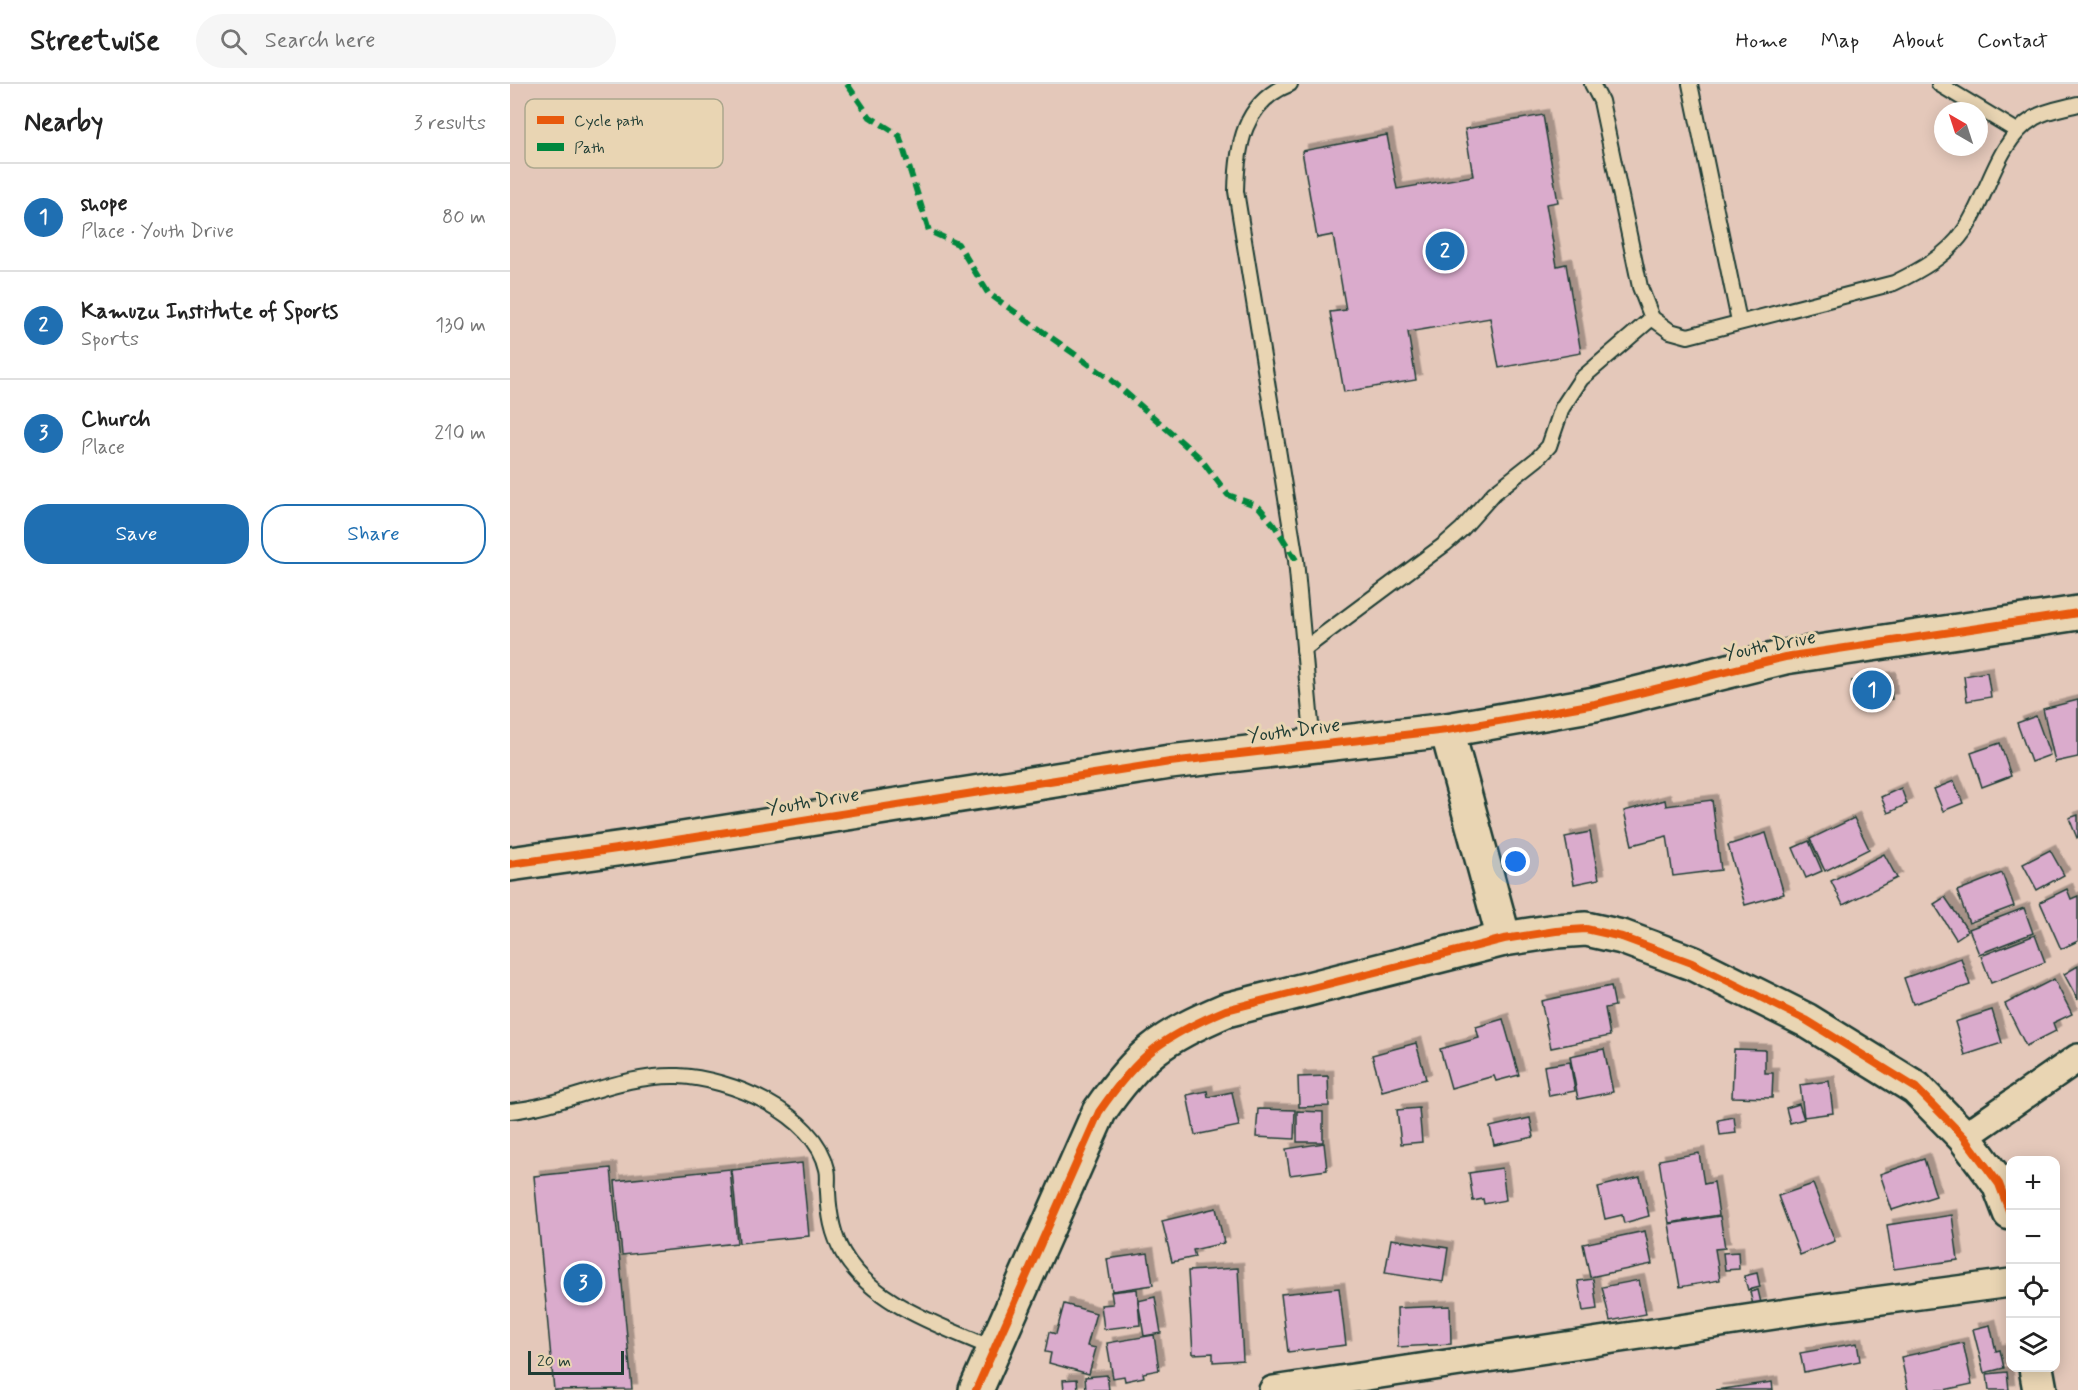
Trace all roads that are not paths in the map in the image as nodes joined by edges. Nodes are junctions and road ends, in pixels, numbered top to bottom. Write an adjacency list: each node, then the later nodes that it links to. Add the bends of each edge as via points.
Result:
1 (1290, 84): 10 (lane, via 1260,104 1246,124 1237,154 1236,191 1296,560)
2 (1592, 84): 7 (lane, via 1601,101 1640,287)
3 (1690, 84): 8 (lane)
4 (1939, 84): 6 (lane)
5 (2078, 104): 6 (lane, via 2034,117)
6 (2017, 131): 8 (lane, via 1963,234 1917,272 1894,283)
7 (1652, 318): 8 (lane, via 1670,332 1688,336); 10 (lane, via 1575,387 1562,408 1549,446 1537,459 1494,493 1445,544)
8 (1739, 321)
9 (2078, 613): 11 (street, Youth Drive, via 1785,657 1595,704)
10 (1304, 649): 12 (lane)
11 (1447, 730): 12 (street, Youth Drive); 14 (street)
12 (1313, 746): 13 (street, Youth Drive, via 1170,762)
13 (510, 864)
14 (1504, 939): 17 (street, via 1586,929 1622,937 1692,963 1806,1020 1916,1088); 20 (street, via 1226,1010 1188,1026 1154,1047 1123,1077 1099,1112)
15 (2078, 1058): 17 (street)
16 (510, 1111): 20 (lane, via 562,1102 615,1083 678,1076 709,1080 779,1109 796,1121 821,1153 828,1171 830,1222 843,1254 862,1276 897,1304)
17 (1964, 1137): 18 (street, via 1999,1184)
18 (2009, 1210)
19 (2006, 1284): 23 (street)
20 (994, 1349): 22 (street)
21 (2037, 1372): 24 (street)
22 (976, 1390)
23 (1272, 1390)
24 (2040, 1390)

